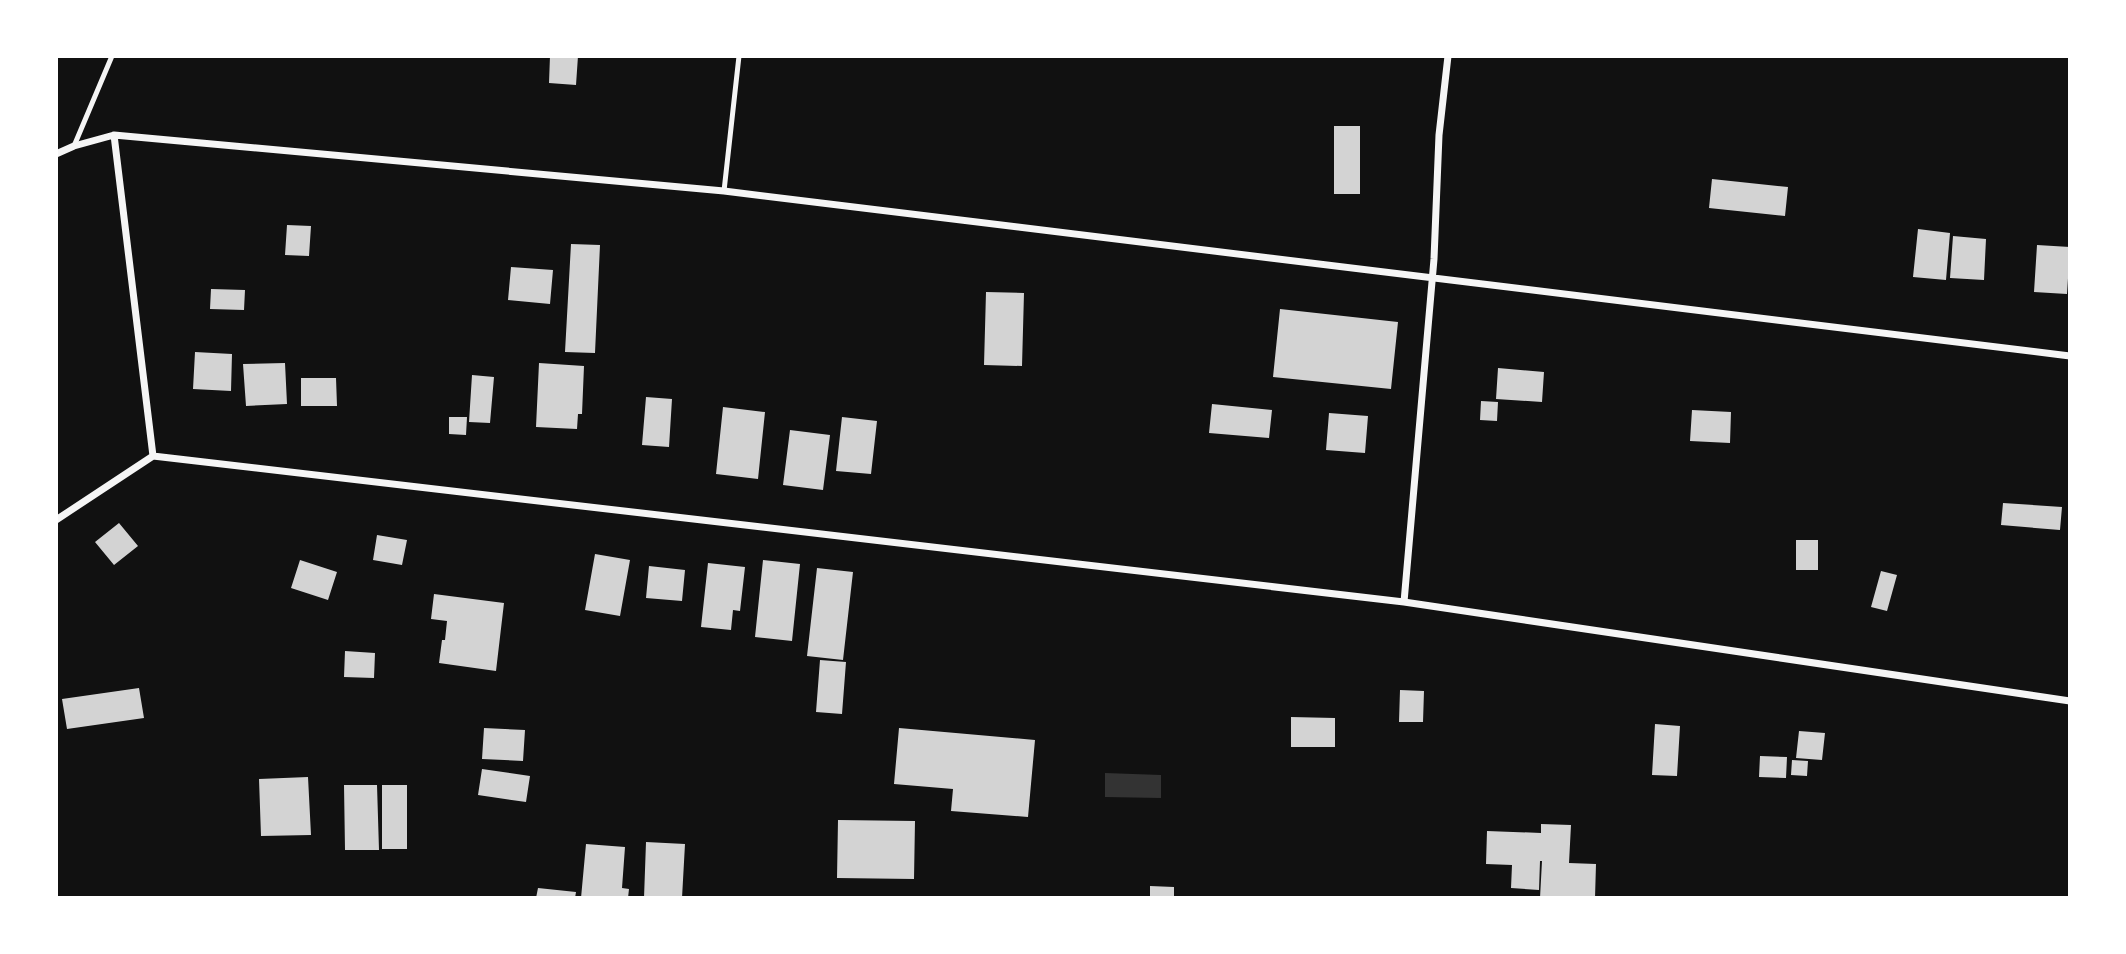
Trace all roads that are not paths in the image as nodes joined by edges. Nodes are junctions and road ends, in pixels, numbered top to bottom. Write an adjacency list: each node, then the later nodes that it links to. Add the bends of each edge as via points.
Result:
1 (112, 56): 5 (lane)
2 (738, 56): 7 (lane)
3 (1448, 56): 8 (street, via 1439,135)
4 (114, 135): 5 (street); 7 (street); 10 (street)
5 (74, 146): 6 (street)
6 (56, 154)
7 (724, 191): 8 (street)
8 (1433, 278): 9 (street); 12 (street)
9 (2070, 356)
10 (153, 456): 11 (street); 12 (street)
11 (56, 520)
12 (1404, 602): 13 (street)
13 (2070, 701)

